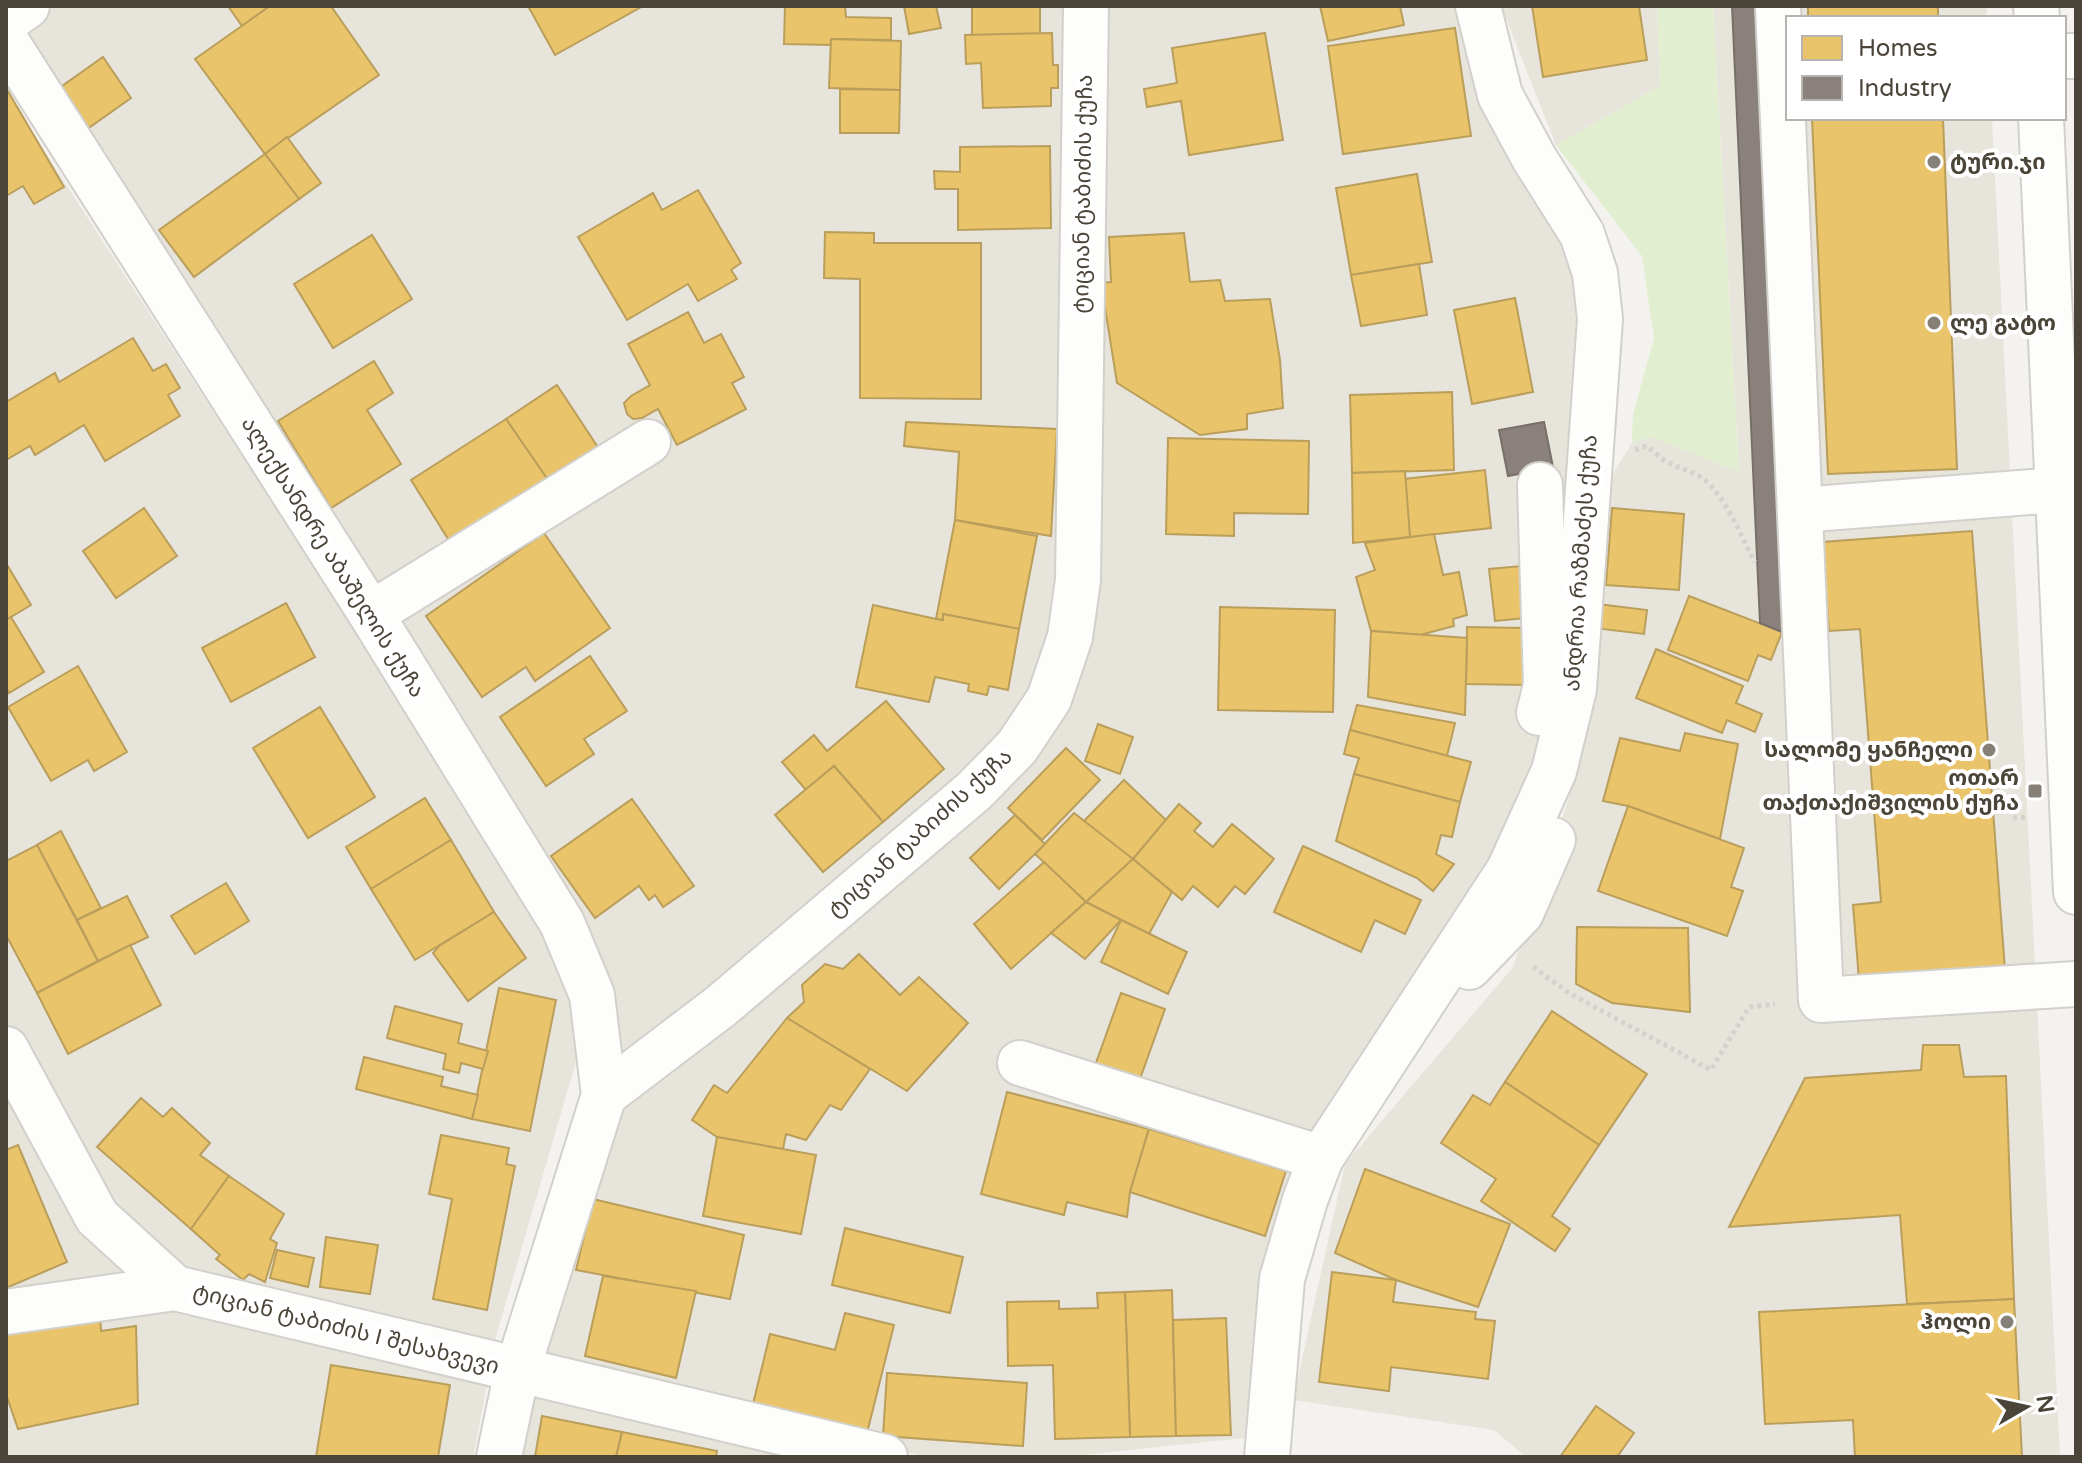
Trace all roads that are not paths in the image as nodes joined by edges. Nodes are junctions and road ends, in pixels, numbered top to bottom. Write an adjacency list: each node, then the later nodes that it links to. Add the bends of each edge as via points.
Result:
1 (27, 6): 5 (street)
2 (1086, 6): 20 (street, ტიციან ტაბიძის ქუჩა, via 1078,580 1070,637 1049,699 1017,747 974,791 721,1006)
3 (1478, 6): 17 (street, ანდრია რაზმაძეს ქუჩა, via 1500,95 1582,234 1595,273 1600,319 1574,689 1554,771 1509,870)
4 (1778, 6): 11 (street)
5 (6, 21)
6 (6, 41): 12 (street, ალექსანდრე აბაშელის ქუჩა)
7 (2041, 120): 10 (street)
8 (648, 442): 12 (street)
9 (1540, 485): 17 (street, via 1546,685 1516,799 1429,972)
10 (2057, 490): 11 (street); 13 (street)
11 (1800, 510): 16 (street, via 1821,1000)
12 (371, 614): 20 (street, ალექსანდრე აბაშელის ქუჩა, via 562,923 592,995)
13 (2073, 759): 15 (street)
14 (1585, 768): 17 (street, via 1521,913 1469,967)
15 (2076, 892)
16 (2076, 984)
17 (1432, 988): 21 (street, ანდრია რაზმაძეს ქუჩა)
18 (6, 1049): 22 (street, ტიციან ტაბიძის I შესახვევი, via 97,1217)
19 (1020, 1063): 21 (street)
20 (604, 1095): 24 (street)
21 (1321, 1158): 27 (street, ანდრია რაზმაძეს ქუჩა, via 1282,1279)
22 (175, 1288): 23 (street, ტიციან ტაბიძის I შესახვევი); 24 (street, ტიციან ტაბიძის I შესახვევი)
23 (6, 1312)
24 (517, 1371): 25 (street); 26 (street, ტიციან ტაბიძის I შესახვევი)
25 (499, 1457)
26 (885, 1457)
27 (1267, 1457)

